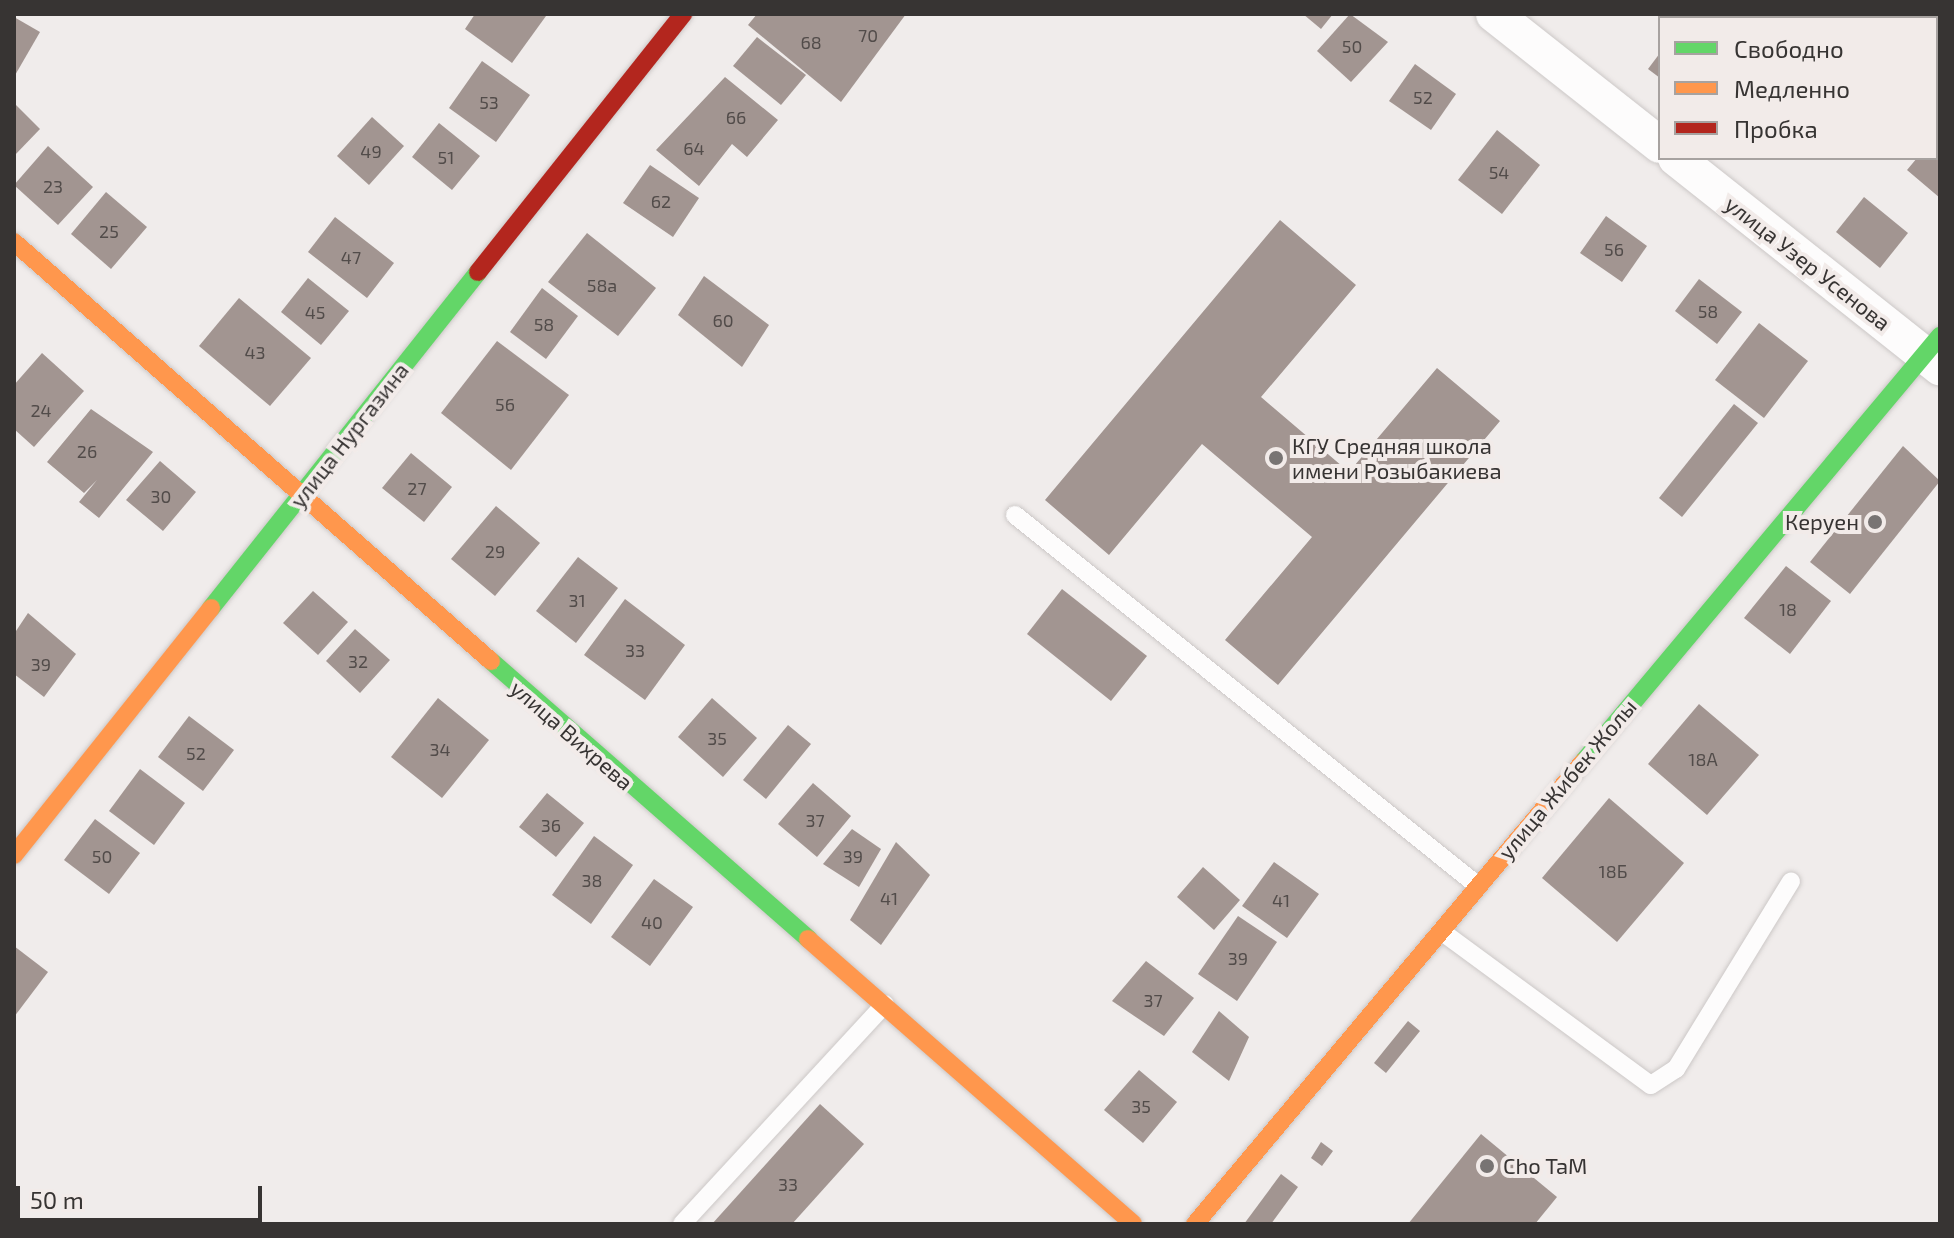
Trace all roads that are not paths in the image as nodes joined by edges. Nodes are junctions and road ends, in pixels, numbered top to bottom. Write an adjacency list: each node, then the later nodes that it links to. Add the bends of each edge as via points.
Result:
1 (683, 14): 7 (street, улица Нургазина)
2 (1494, 14): 3 (street)
3 (1658, 143)
4 (1679, 160): 6 (street, улица Узер Усенова)
5 (14, 242): 7 (street, улица Вихрева)
6 (1935, 353): 11 (street, улица Жибек Жолы)
7 (299, 499): 9 (street, улица Нургазина); 13 (street, улица Вихрева)
8 (1015, 515): 11 (lane)
9 (14, 855)
10 (1791, 881): 12 (lane, via 1676,1069 1651,1085)
11 (1477, 885): 12 (street, улица Жибек Жолы)
12 (1441, 931): 16 (street, улица Жибек Жолы)
13 (885, 1004): 14 (lane); 15 (street, улица Вихрева)
14 (682, 1224)
15 (1133, 1224)
16 (1195, 1224)

